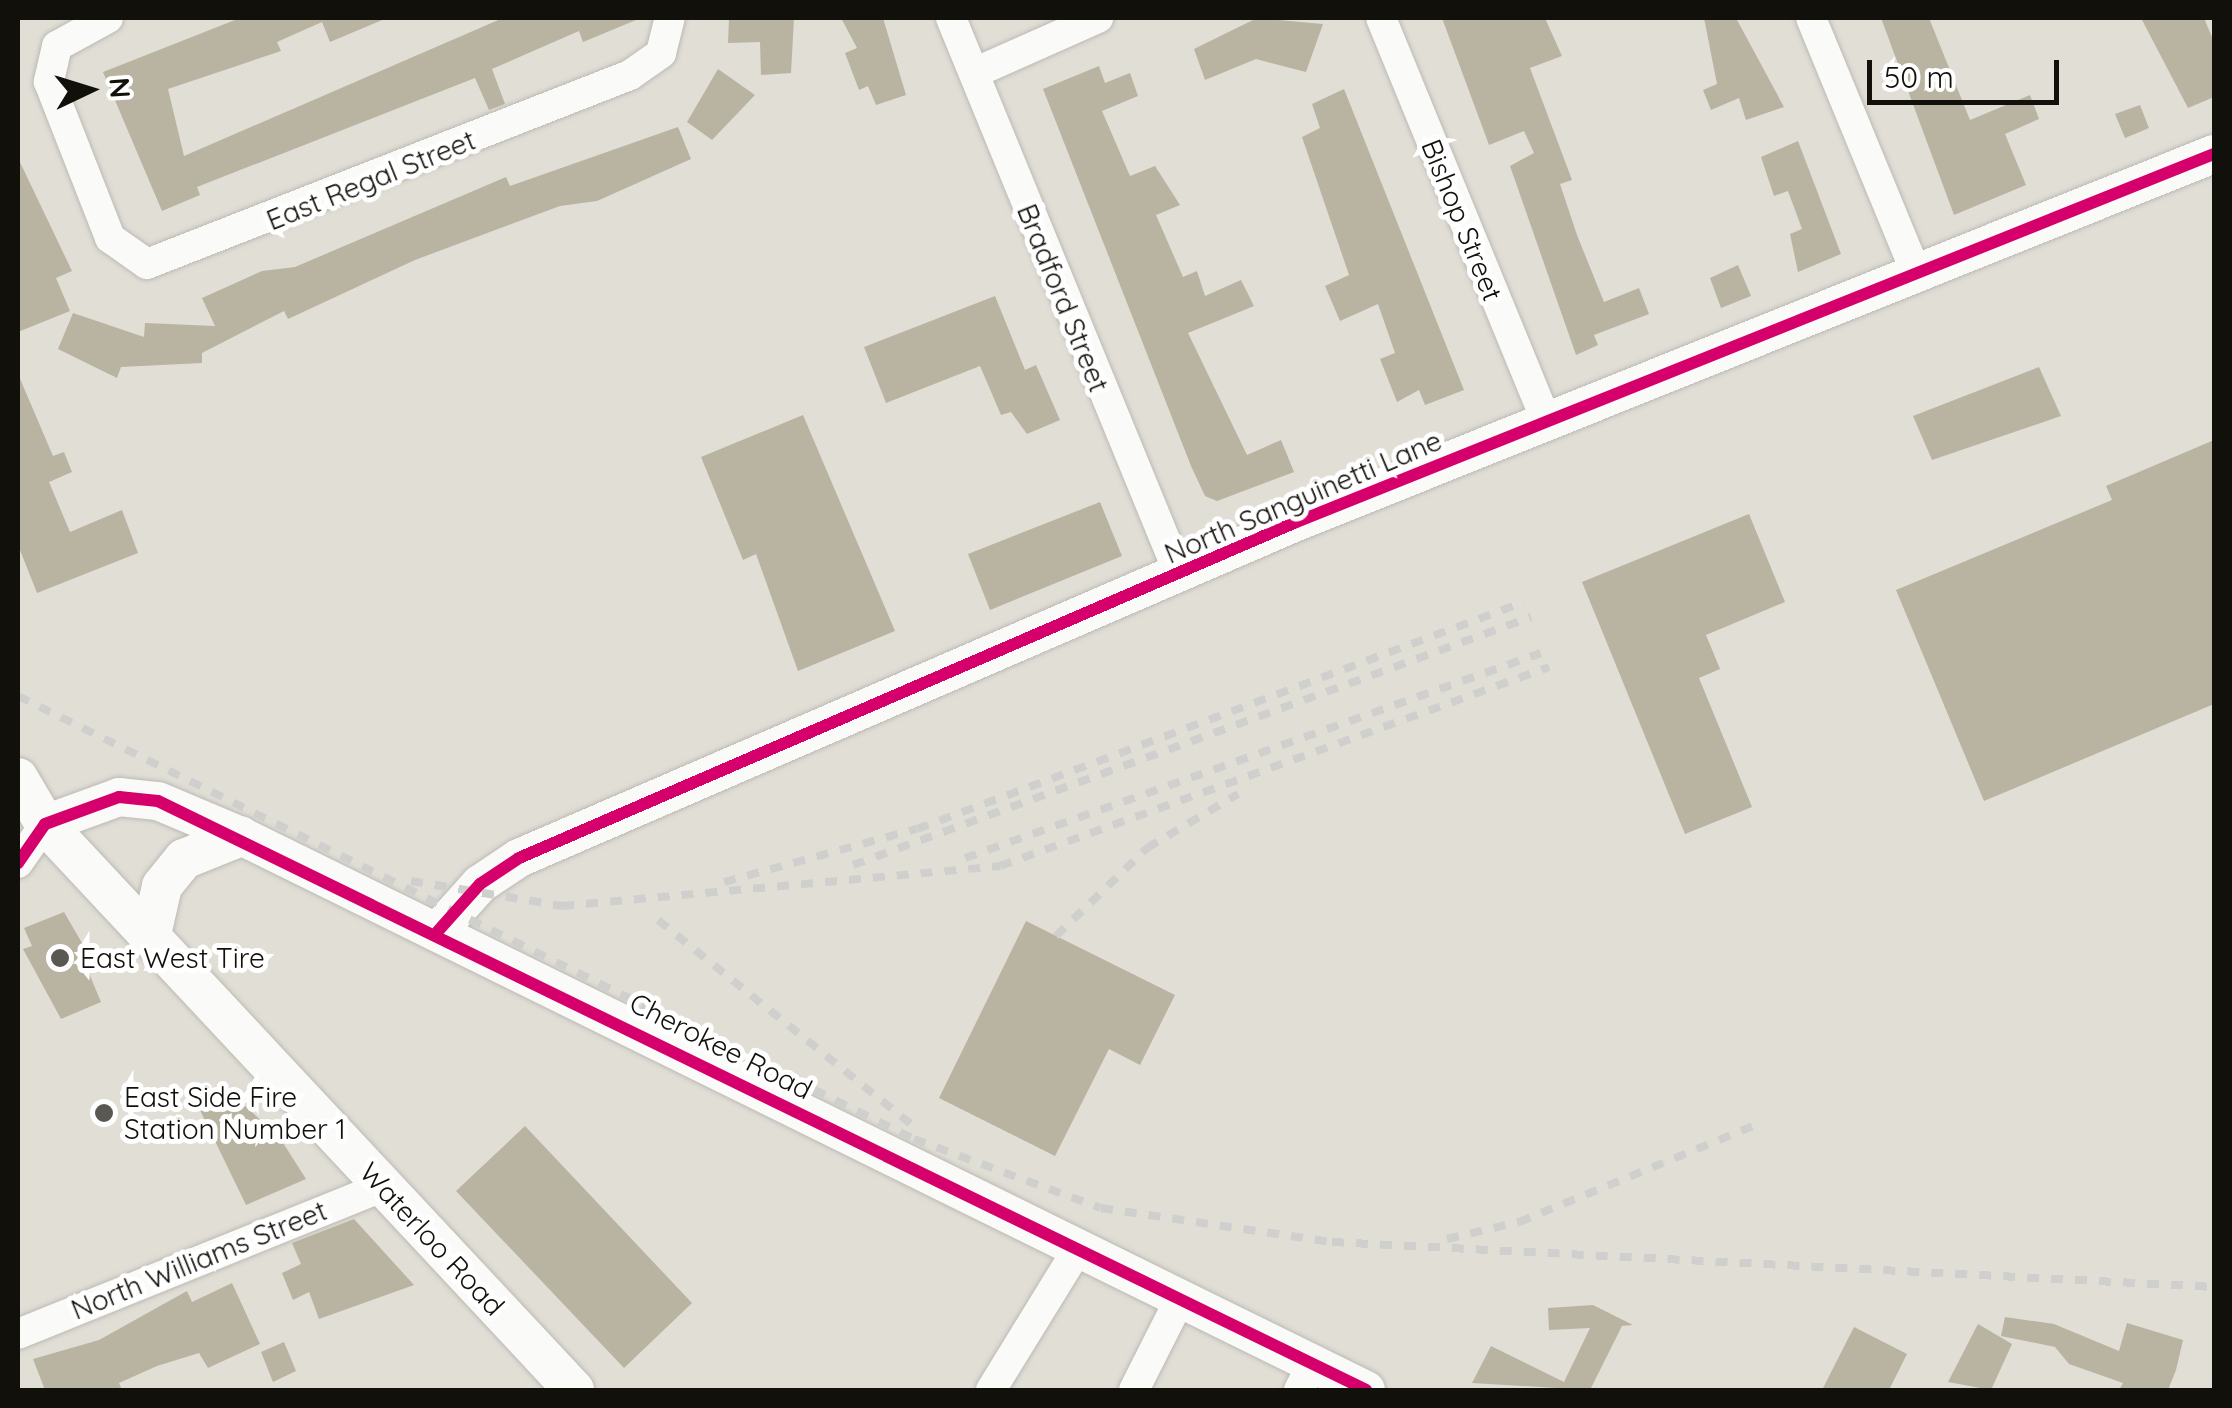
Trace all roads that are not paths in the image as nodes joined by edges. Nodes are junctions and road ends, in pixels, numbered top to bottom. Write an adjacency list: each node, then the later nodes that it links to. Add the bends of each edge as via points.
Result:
1 (108, 18): 2 (street, East Regal Street, via 56,46 48,70 84,174 122,253 162,264 630,75 661,54)
2 (670, 18)
3 (951, 18): 7 (street, Bradford Street)
4 (1098, 18): 7 (street)
5 (1381, 18): 10 (street, Bishop Street)
6 (1811, 18): 9 (street)
7 (974, 73): 11 (street, Bradford Street)
8 (2214, 154): 9 (street, North Sanguinetti Lane)
9 (1916, 274): 10 (street, North Sanguinetti Lane)
10 (1546, 421): 11 (street, North Sanguinetti Lane)
11 (1180, 576): 17 (street, North Sanguinetti Lane, via 519,858 480,884)
12 (18, 778): 13 (main road, Waterloo Road)
13 (32, 820): 14 (street, Cherokee Road, via 119,797 158,801); 15 (street); 16 (main road, Waterloo Road)
14 (241, 836): 16 (main road, via 184,859 162,886); 17 (street, Cherokee Road)
15 (18, 863)
16 (152, 930): 18 (main road, Waterloo Road)
17 (438, 930): 19 (street, Cherokee Road)
18 (382, 1187): 21 (street, North Williams Street); 23 (main road, Waterloo Road)
19 (1076, 1252): 20 (street, Cherokee Road); 24 (street)
20 (1179, 1301): 22 (street, Cherokee Road); 25 (street)
21 (18, 1334)
22 (1306, 1377): 26 (street, Cherokee Road)
23 (574, 1390)
24 (991, 1390)
25 (1134, 1390)
26 (1366, 1390)

